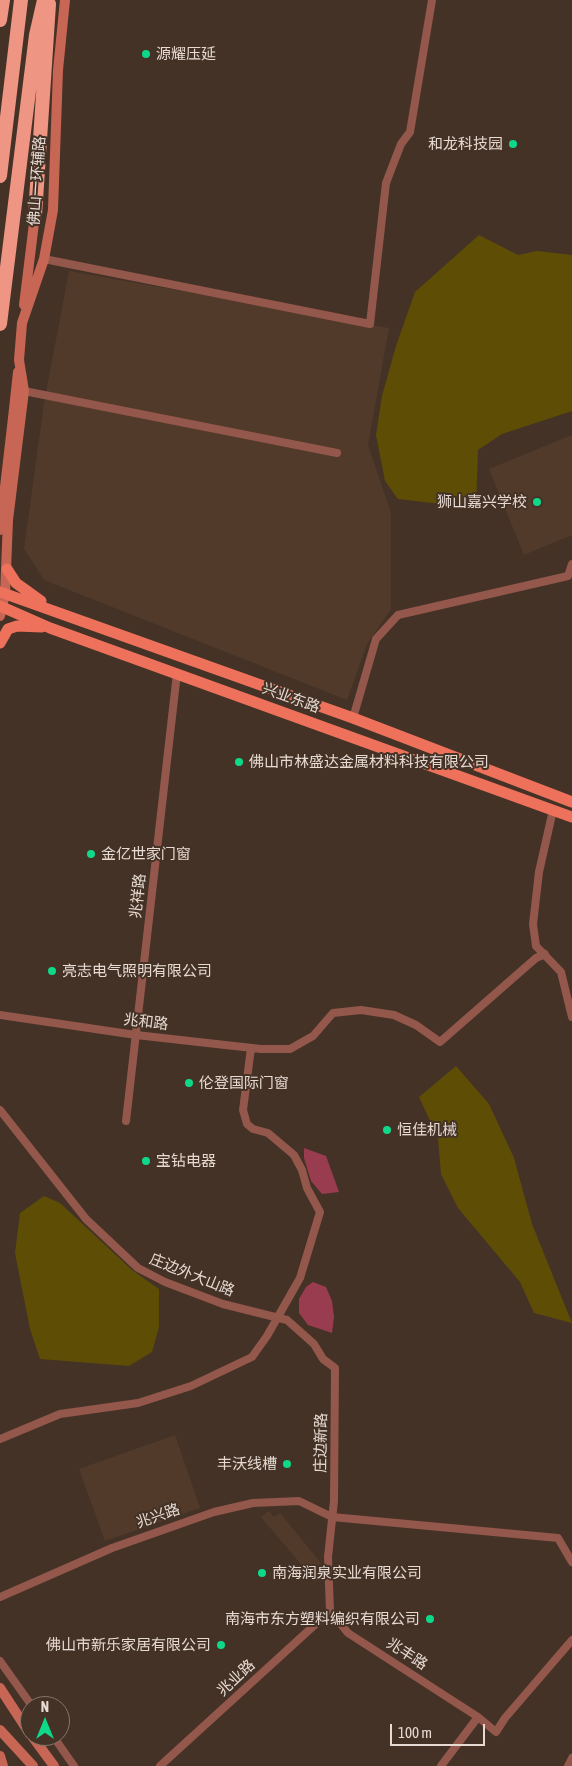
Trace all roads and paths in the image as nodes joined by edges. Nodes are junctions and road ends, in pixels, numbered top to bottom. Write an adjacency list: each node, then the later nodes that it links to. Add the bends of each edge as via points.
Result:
1 (3, 0): 7 (highway)
2 (21, 0): 8 (highway)
3 (44, 0): 12 (highway, via 36,35)
4 (50, 0): 9 (highway)
5 (65, 0): 10 (main road, 佛山一环辅路, via 58,70 53,210)
6 (432, 0): 10 (street, via 410,132 400,144 386,183 370,324)
7 (0, 20)
8 (0, 176)
9 (34, 215): 11 (main road)
10 (44, 260): 11 (main road, 佛山一环辅路)
11 (22, 323): 13 (main road, 佛山一环辅路)
12 (0, 324)
13 (19, 360): 14 (main road, 佛山一环辅路); 17 (main road, 佛山一环辅路, bridge)
14 (24, 391): 15 (street); 16 (main road, 佛山一环辅路)
15 (337, 453)
16 (4, 523): 19 (main road, 佛山一环辅路)
17 (0, 530)
18 (572, 564): 26 (street, via 568,576 398,615 376,639)
19 (7, 568): 20 (main road, 佛山一环辅路); 22 (main road, via 16,583)
20 (2, 593): 21 (main road, 佛山一环辅路); 22 (main road, 兴业东路)
21 (0, 610): 23 (main road, 兴业东路)
22 (64, 614): 26 (main road, 兴业东路)
23 (50, 628): 24 (main road, via 17,626 8,629); 25 (main road, 兴业东路)
24 (0, 644)
25 (177, 673): 28 (main road, 兴业东路); 33 (street, 兆祥路)
26 (353, 718): 27 (main road, 兴业东路)
27 (572, 802)
28 (553, 810): 29 (main road, 兴业东路); 30 (street, via 540,872 534,924 536,946)
29 (572, 817)
30 (545, 954): 32 (street, via 561,972); 34 (street, 兆和路, via 536,958 440,1042 416,1025 394,1015 362,1010 333,1013 313,1036 290,1049)
31 (0, 1015): 33 (street, 兆和路)
32 (572, 1017)
33 (136, 1035): 34 (street, 兆和路); 36 (street, 兆祥路)
34 (251, 1048): 37 (street, via 243,1110 247,1124 268,1133 294,1155 320,1212 300,1278)
35 (0, 1110): 37 (street, 庄边外大山路, via 86,1219 138,1268 223,1304)
36 (126, 1122)
37 (278, 1318): 38 (street, 庄边外大山路, via 287,1320); 39 (street, via 252,1357 191,1386 138,1403 60,1414)
38 (335, 1368): 40 (street, 庄边新路)
39 (0, 1439)
40 (332, 1517): 41 (street, 兆兴路, via 558,1538); 42 (street, 兆兴路, via 299,1502 254,1504 214,1512 112,1548); 43 (street, via 328,1557)
41 (572, 1562)
42 (0, 1597)
43 (330, 1611): 48 (street, 兆丰路, via 348,1632); 59 (street, 兆业路)
44 (572, 1640): 48 (street, 兆丰路, via 496,1732)
45 (0, 1661): 47 (street)
46 (0, 1688): 49 (main road)
47 (25, 1696)
48 (478, 1717): 60 (street)
49 (20, 1718)
50 (0, 1730): 56 (main road)
51 (39, 1746): 57 (main road)
52 (60, 1746): 58 (street)
53 (0, 1756): 55 (main road)
54 (572, 1758): 61 (street)
55 (2, 1766)
56 (33, 1766)
57 (54, 1766)
58 (74, 1766)
59 (160, 1766)
60 (441, 1766)
61 (568, 1766)

